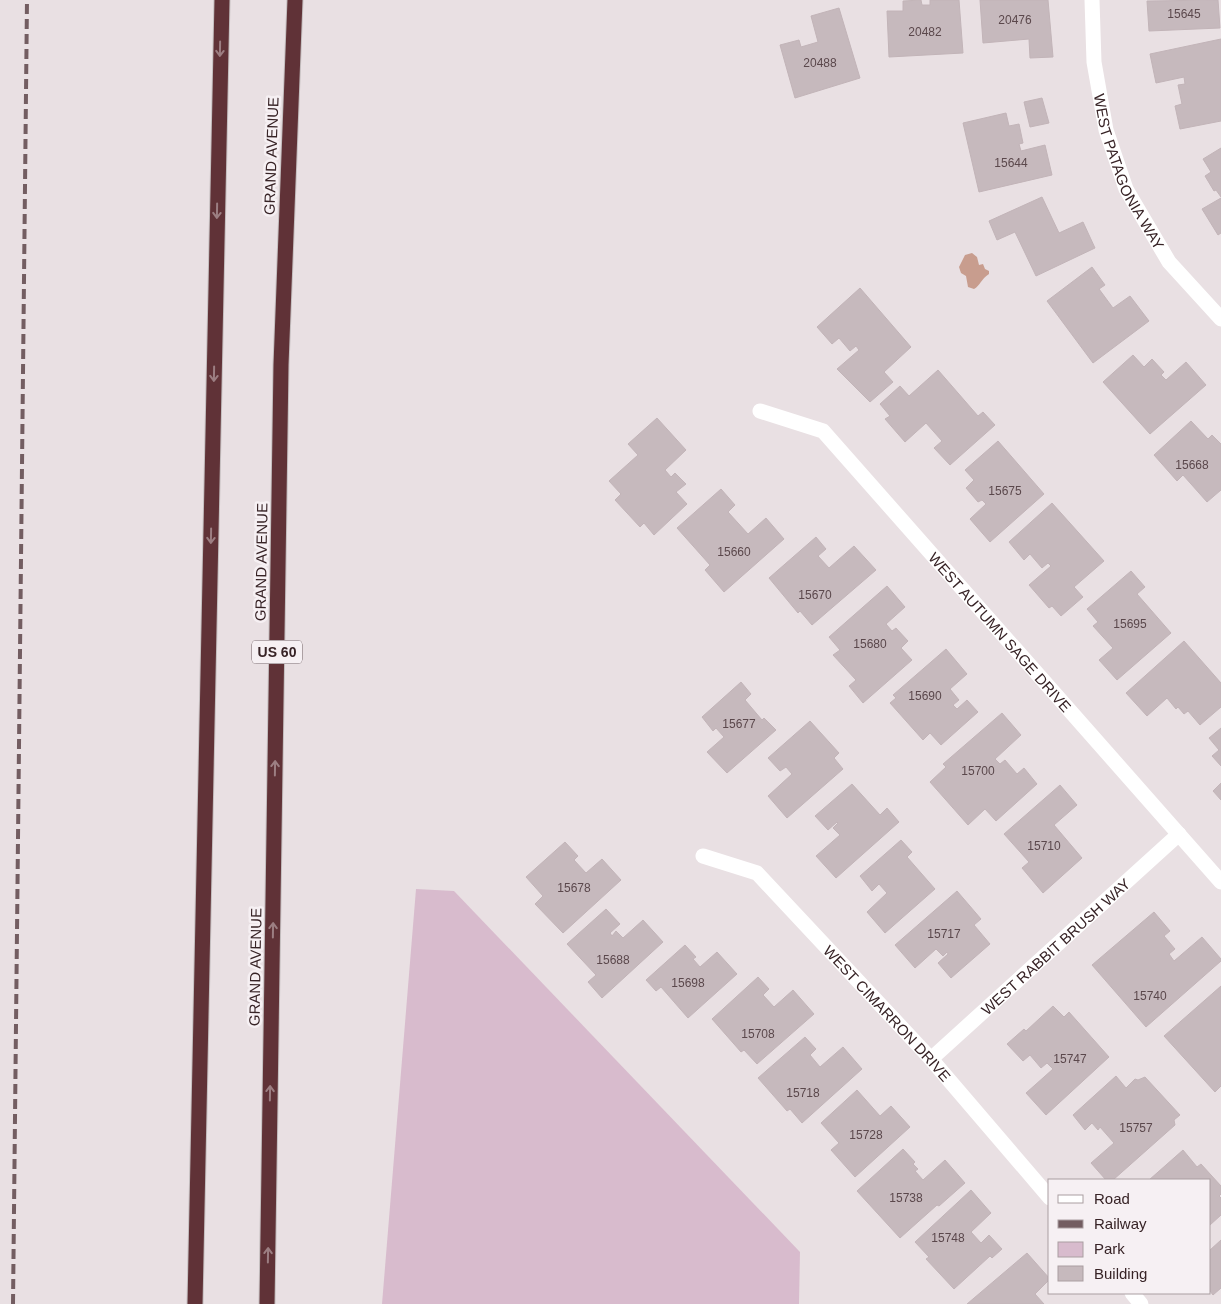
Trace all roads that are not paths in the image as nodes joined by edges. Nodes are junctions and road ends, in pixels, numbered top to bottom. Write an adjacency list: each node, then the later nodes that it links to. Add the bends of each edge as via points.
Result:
1 (222, 0): 11 (highway, one-way to 11)
2 (295, 0): 12 (highway, GRAND AVENUE / US 60, one-way to 2, via 281,365)
3 (1092, 0): 4 (street, WEST PATAGONIA WAY, via 1094,62 1106,130 1126,189 1169,262)
4 (1221, 320)
5 (760, 411): 6 (street, WEST AUTUMN SAGE DRIVE, via 823,431)
6 (1179, 834): 8 (street, WEST AUTUMN SAGE DRIVE); 9 (street, WEST RABBIT BRUSH WAY)
7 (703, 856): 9 (street, WEST CIMARRON DRIVE, via 757,873)
8 (1221, 882)
9 (931, 1059): 10 (street, WEST CIMARRON DRIVE)
10 (1048, 1196)
11 (195, 1304)
12 (267, 1304)

